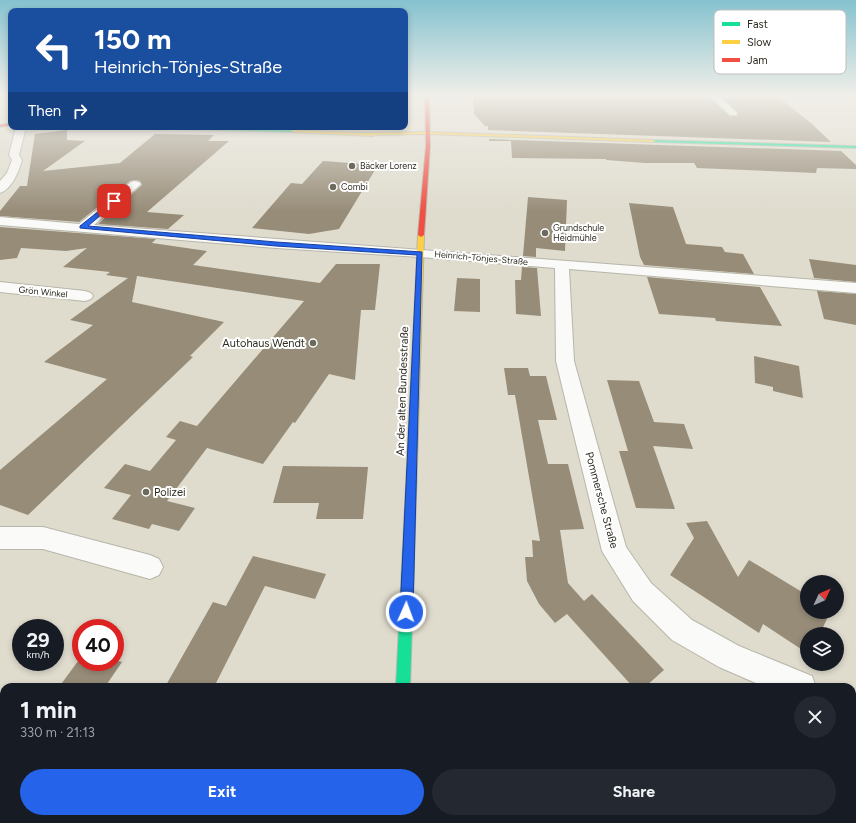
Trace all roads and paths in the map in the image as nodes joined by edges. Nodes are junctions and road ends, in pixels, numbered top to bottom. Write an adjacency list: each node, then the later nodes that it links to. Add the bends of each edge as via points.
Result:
1 (19, 134): 6 (street, via 14,156 17,160 12,174)
2 (365, 134): 3 (street, via 400,137)
3 (428, 135): 4 (street); 9 (street, An der alten Bundesstraße)
4 (856, 147)
5 (134, 184): 8 (street)
6 (0, 189)
7 (0, 221): 8 (street, Heinrich-Tönjes-Straße)
8 (83, 227): 9 (street, Heinrich-Tönjes-Straße, via 276,244)
9 (420, 253): 10 (street, Heinrich-Tönjes-Straße); 16 (street, An der alten Bundesstraße)
10 (562, 265): 12 (street, Heinrich-Tönjes-Straße); 17 (street, Pommersche Straße, via 565,362 615,552 642,592 682,630 729,657)
11 (0, 287): 13 (street, Grön Winkel)
12 (856, 288)
13 (86, 296)
14 (0, 538): 15 (street, via 43,538)
15 (150, 567)
16 (403, 683)
17 (791, 683)

